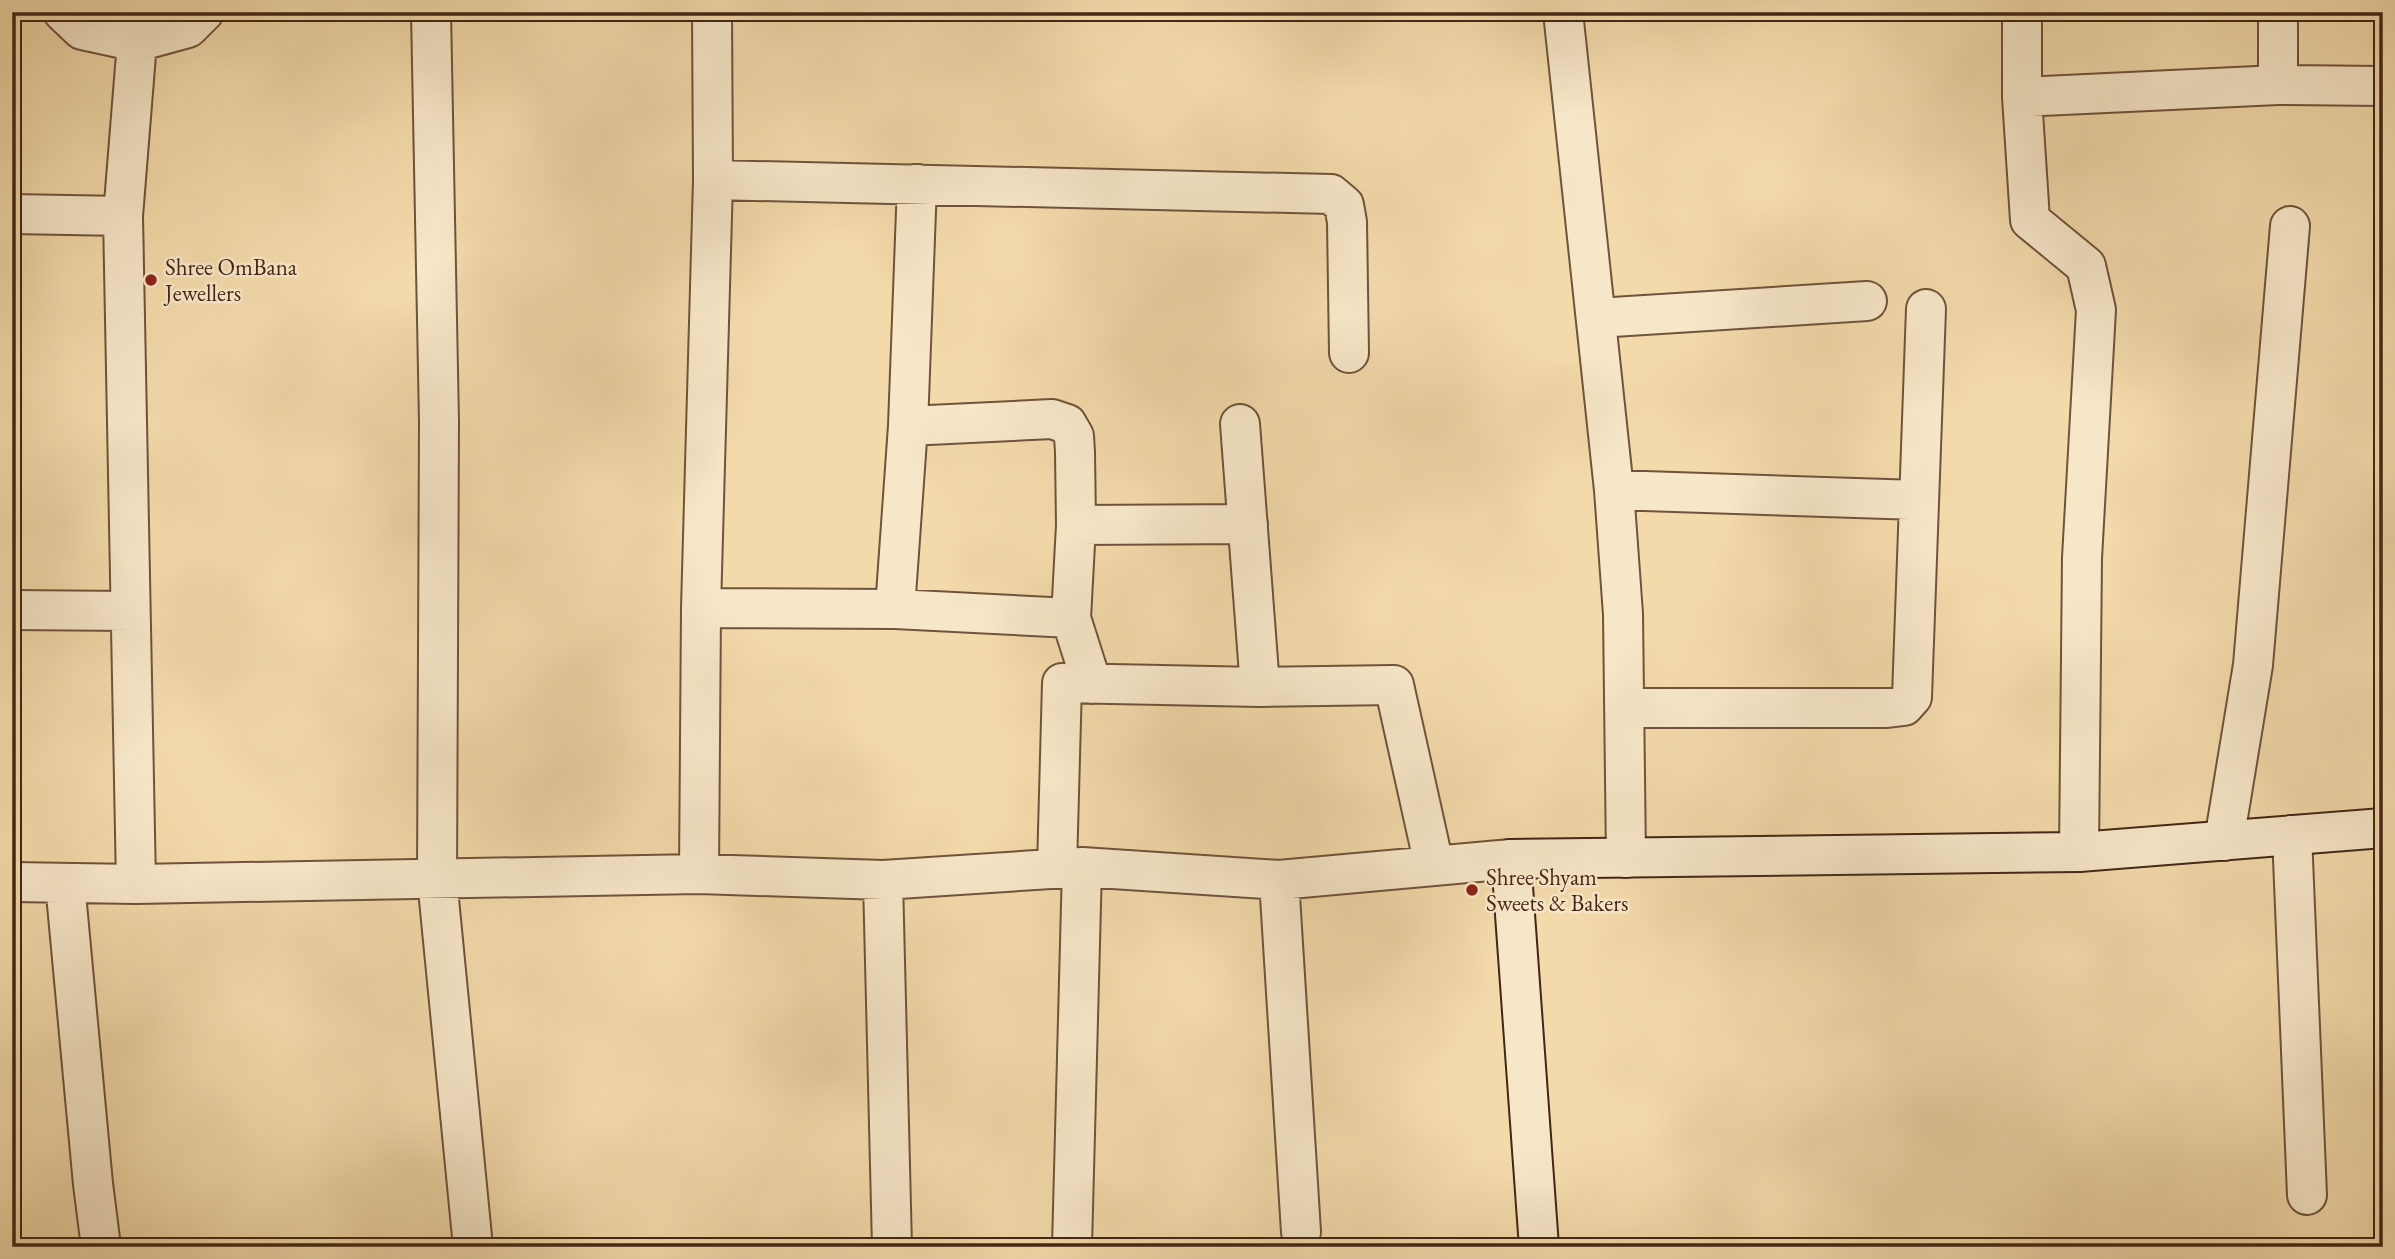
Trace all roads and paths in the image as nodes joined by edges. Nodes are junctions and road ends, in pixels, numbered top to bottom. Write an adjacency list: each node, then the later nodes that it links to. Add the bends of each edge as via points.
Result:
1 (63, 12): 8 (street, via 82,30)
2 (204, 12): 8 (street, via 188,28)
3 (430, 12): 44 (street, via 439,422)
4 (712, 12): 12 (street)
5 (1563, 12): 19 (street)
6 (2022, 12): 11 (street)
7 (2278, 12): 9 (street)
8 (137, 42): 15 (street)
9 (2278, 85): 10 (street); 11 (street)
10 (2383, 86)
11 (2022, 97): 38 (street, via 2030,220 2086,266 2096,310 2082,558)
12 (713, 180): 13 (street); 27 (street)
13 (918, 184): 20 (street, via 1331,194 1344,205 1347,222); 22 (street)
14 (12, 214): 15 (street)
15 (123, 216): 30 (street)
16 (2290, 226): 37 (street, via 2253,665)
17 (1867, 301): 19 (street)
18 (1926, 309): 24 (street)
19 (1597, 318): 23 (street)
20 (1349, 353)
21 (1240, 424): 25 (street)
22 (908, 426): 26 (street, via 1052,419 1067,424 1073,436); 28 (street)
23 (1614, 490): 24 (street); 34 (street)
24 (1918, 500): 34 (street, via 1912,697 1904,706)
25 (1248, 524): 26 (street); 33 (street)
26 (1076, 525): 31 (street)
27 (701, 608): 28 (street); 43 (street)
28 (895, 609): 31 (street)
29 (12, 610): 30 (street)
30 (130, 611): 49 (street)
31 (1071, 618): 32 (street)
32 (1092, 684): 33 (street); 42 (street, via 1062,683)
33 (1260, 687): 41 (street, via 1394,685)
34 (1624, 708): 39 (street)
35 (2383, 828): 36 (street)
36 (2292, 835): 37 (street); 50 (street)
37 (2224, 841): 38 (street)
38 (2079, 852): 39 (street)
39 (1626, 858): 40 (street)
40 (1511, 859): 41 (street); 56 (street)
41 (1434, 865): 46 (street)
42 (1070, 868): 45 (street); 46 (street); 55 (street)
43 (699, 874): 44 (street); 45 (street)
44 (437, 879): 49 (street); 53 (street)
45 (883, 880): 54 (street)
46 (1279, 880): 51 (street)
47 (12, 882): 48 (street)
48 (65, 883): 49 (street); 52 (street)
49 (136, 884)
50 (2307, 1195)
51 (1301, 1232)
52 (101, 1247)
53 (473, 1247)
54 (892, 1247)
55 (1072, 1247)
56 (1539, 1247)

